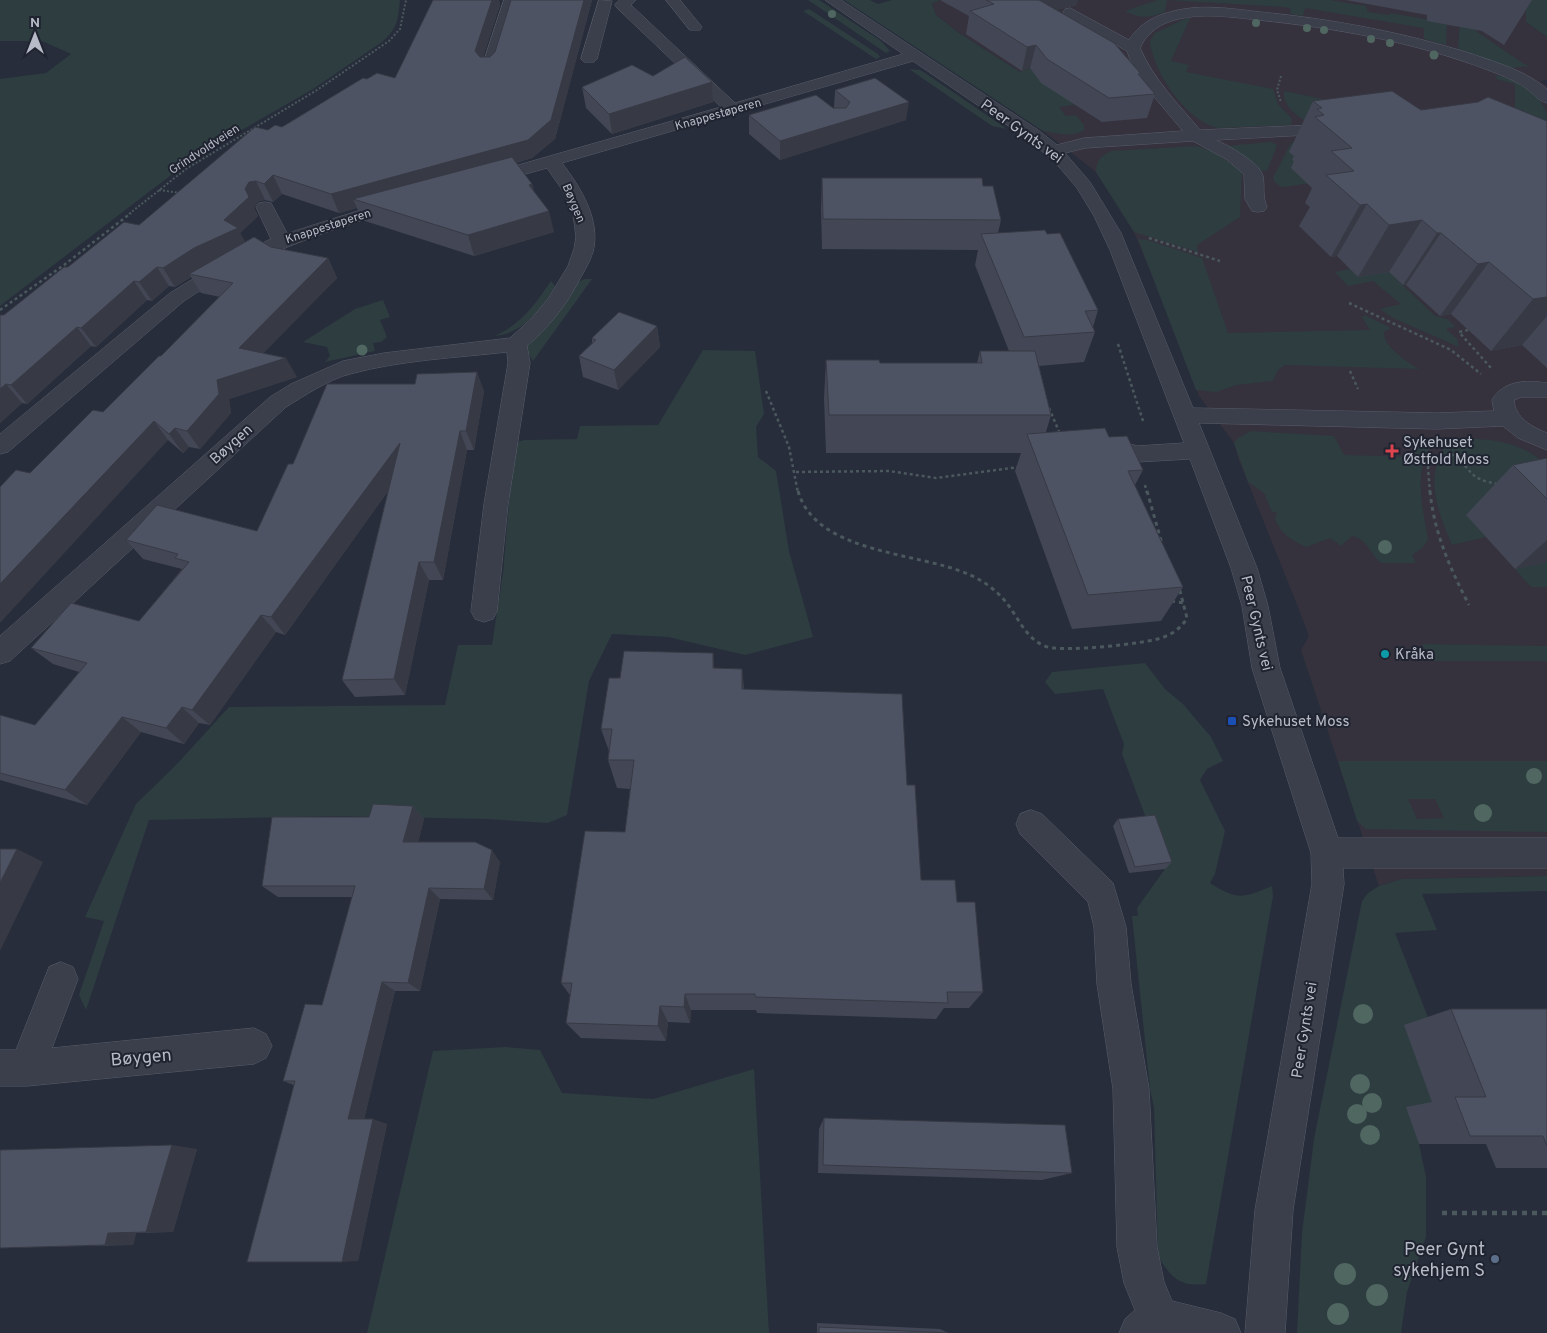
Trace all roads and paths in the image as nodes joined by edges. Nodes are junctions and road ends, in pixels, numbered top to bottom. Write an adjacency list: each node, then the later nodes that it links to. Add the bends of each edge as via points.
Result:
1 (406, 0): 21 (path, Grindvoldveien, via 400,29 389,41)
2 (511, 0): 13 (street)
3 (601, 0): 4 (street)
4 (605, 0): 7 (street); 12 (street)
5 (673, 0): 9 (street)
6 (832, 0): 11 (street, Peer Gynts vei)
7 (626, 3): 15 (street)
8 (1070, 12): 10 (street)
9 (695, 27)
10 (1133, 48): 14 (street, via 1138,35 1147,27 1183,14 1224,13 1294,19 1372,32 1452,52 1512,75); 17 (street, via 1156,89)
11 (914, 56): 15 (street, Knappestøperen, via 805,96); 18 (street, Peer Gynts vei)
12 (589, 59)
13 (489, 70)
14 (1547, 98)
15 (732, 109): 19 (street, Knappestøperen)
16 (1356, 128): 17 (street)
17 (1195, 135): 18 (street, via 1084,143); 25 (street, via 1232,155 1250,170 1254,175 1254,198)
18 (1055, 151): 39 (street, Peer Gynts vei, via 1078,178 1108,224)
19 (551, 161): 20 (street, Knappestøperen); 32 (street, Bøygen, via 579,207 585,228 585,247 579,265 555,307)
20 (468, 184)
21 (158, 190): 22 (path); 30 (path, Grindvoldveien)
22 (182, 194)
23 (412, 200): 27 (street, Knappestøperen)
24 (265, 207): 27 (street)
25 (1258, 207)
26 (1148, 238): 28 (path)
27 (283, 240): 46 (street, Knappestøperen, via 222,268 192,286)
28 (1220, 260)
29 (1349, 303): 34 (path, via 1451,350)
30 (0, 310)
31 (1468, 330): 35 (path, via 1459,332)
32 (516, 344): 57 (street, via 519,363 496,504); 58 (street, Bøygen, via 343,368 299,389 278,402)
33 (1118, 344): 45 (path, via 1143,422 1162,434)
34 (1481, 374)
35 (1496, 374)
36 (1547, 390): 40 (street, via 1533,387 1509,392 1503,408)
37 (766, 391): 50 (path)
38 (1046, 400): 42 (path)
39 (1184, 415): 41 (street); 45 (street, Peer Gynts vei)
40 (1509, 418): 41 (street); 44 (street, via 1519,428)
41 (1437, 421): 47 (path, via 1444,434)
42 (1061, 436)
43 (1083, 441): 48 (street)
44 (1547, 442)
45 (1196, 444): 48 (street); 60 (street, Peer Gynts vei, via 1244,568 1255,606 1266,668)
46 (0, 446)
47 (1438, 446): 51 (path, via 1464,462 1470,474); 56 (path, via 1431,456 1428,470 1432,518 1440,546)
48 (1137, 454): 52 (path)
49 (1023, 467): 50 (path, via 936,478 889,471)
50 (796, 472): 55 (path, via 800,498 817,521 853,542 953,567 983,581 1005,601 1034,640 1046,647 1064,650 1162,638 1182,627 1188,618)
51 (1500, 484)
52 (1164, 550)
53 (1179, 586): 55 (path)
54 (1167, 593): 55 (path, via 1170,601)
55 (1184, 603)
56 (1469, 605)
57 (484, 611)
58 (0, 652)
59 (1031, 824): 67 (street, via 1102,894 1110,927 1114,984 1131,1089 1137,1247)
60 (1327, 853): 61 (street); 69 (street, Peer Gynts vei, via 1328,884 1274,1210)
61 (1547, 853)
62 (61, 979): 64 (street, Bøygen)
63 (254, 1046): 64 (street, Bøygen)
64 (14, 1068)
65 (1442, 1214): 66 (path)
66 (1547, 1214)
67 (1149, 1325): 68 (street)
68 (1222, 1333)
69 (1265, 1333)

